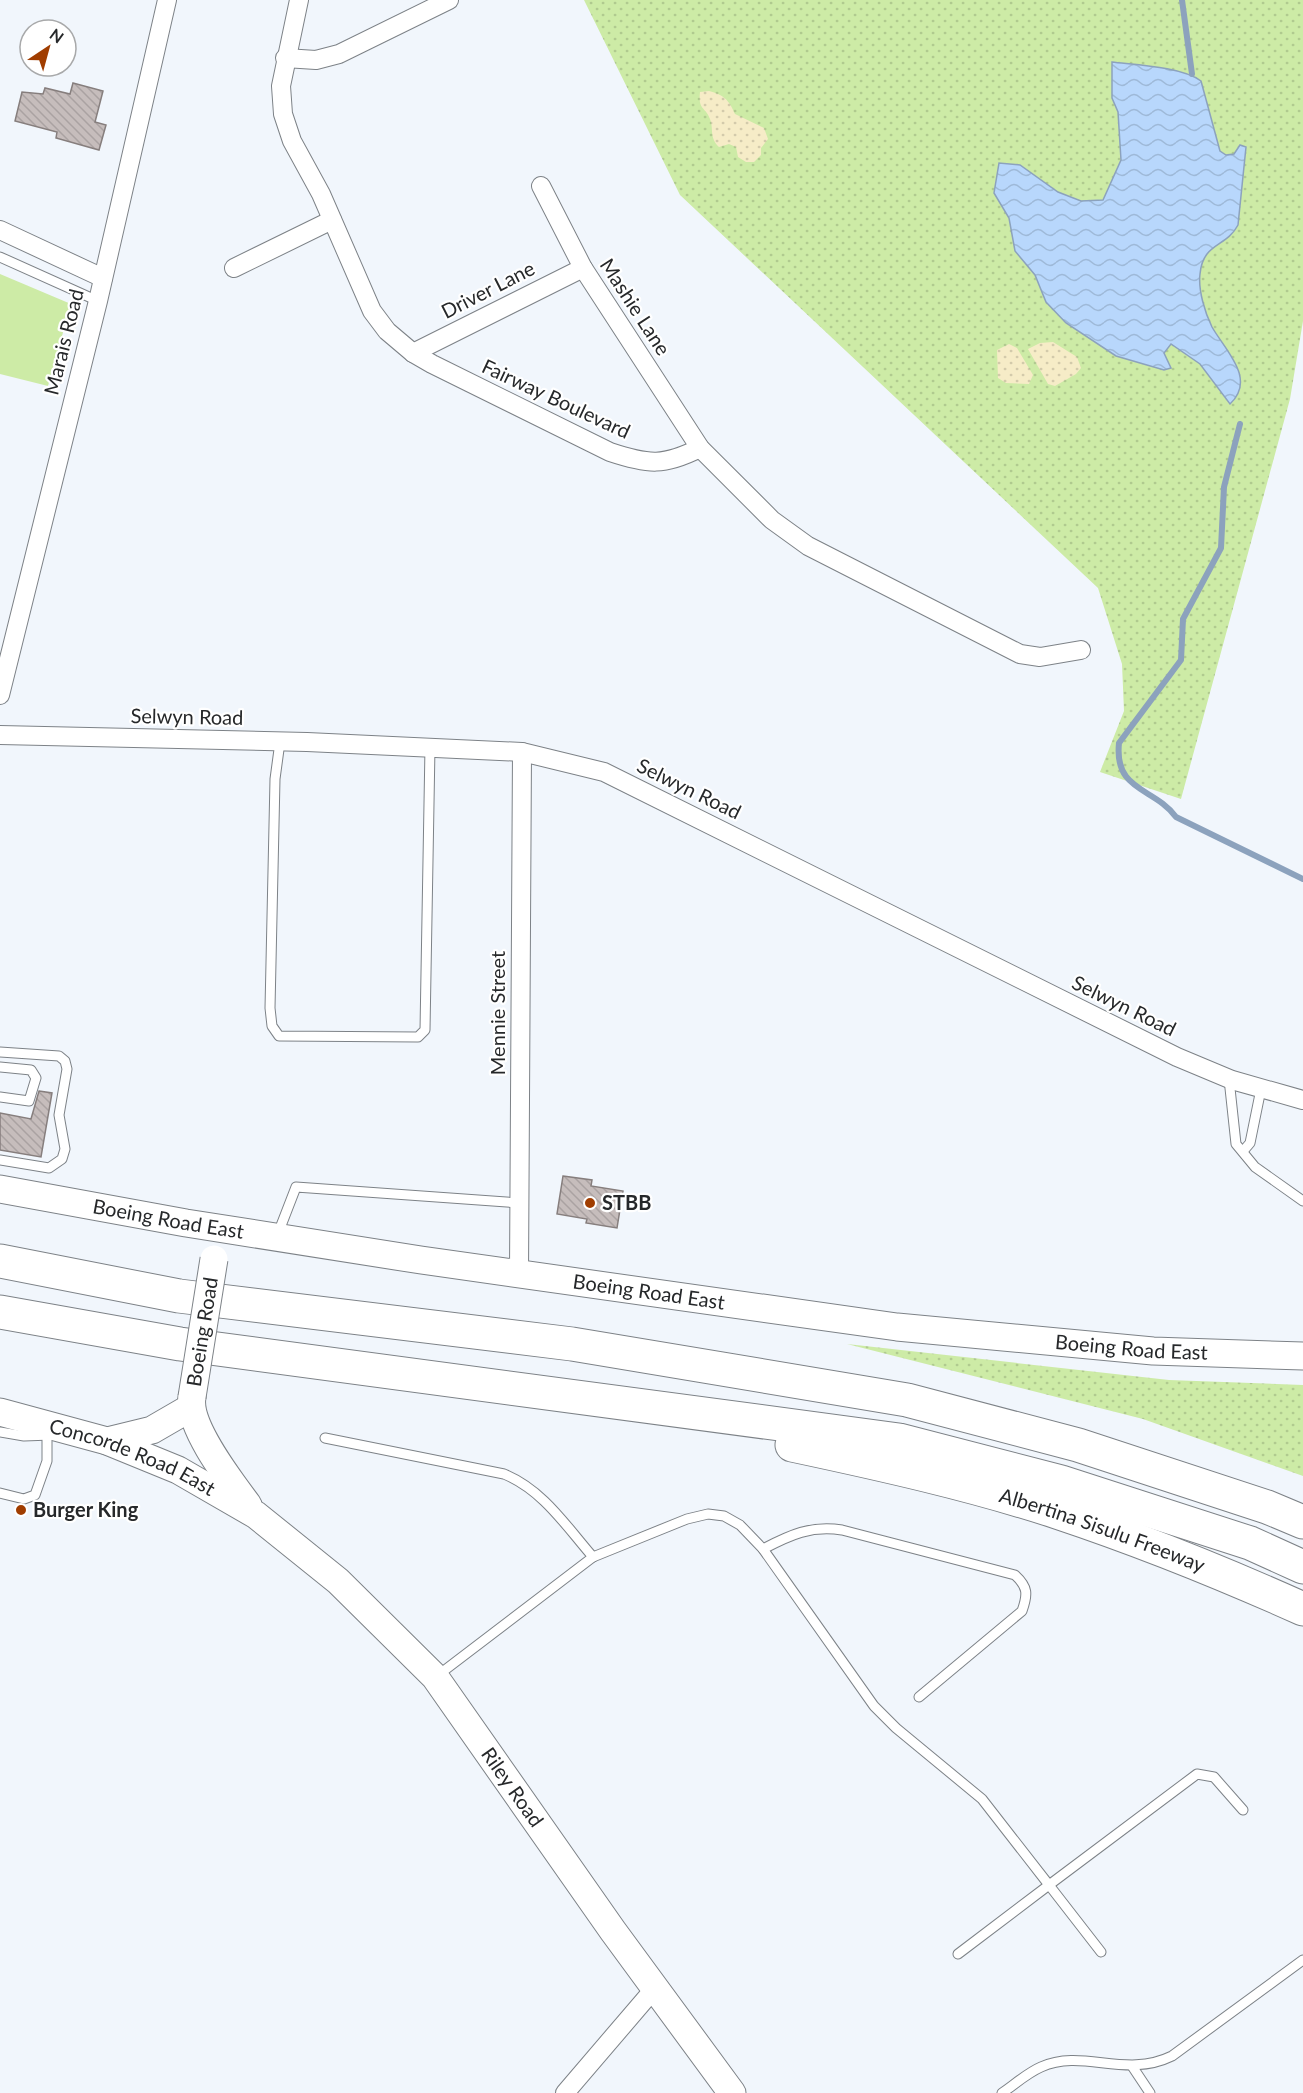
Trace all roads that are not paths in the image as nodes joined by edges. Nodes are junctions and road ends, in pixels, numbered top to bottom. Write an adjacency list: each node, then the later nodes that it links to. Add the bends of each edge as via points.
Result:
1 (167, 0): 11 (street, Marais Road)
2 (299, 0): 4 (street, Fairway Boulevard)
3 (449, 0): 4 (street, via 339,54 316,60)
4 (285, 58): 6 (street, Fairway Boulevard, via 283,114 292,141)
5 (541, 186): 10 (street, Mashie Lane)
6 (333, 219): 9 (street); 13 (street, Fairway Boulevard, via 372,310 387,331)
7 (0, 230): 11 (street)
8 (0, 257): 12 (lane)
9 (234, 268)
10 (583, 268): 13 (street, Driver Lane); 14 (street, Mashie Lane)
11 (103, 278): 12 (street, Marais Road)
12 (98, 301): 16 (street, Marais Road)
13 (413, 353): 14 (street, Fairway Boulevard, via 610,452 634,460 674,461)
14 (700, 448): 15 (street, via 772,520 808,546 1020,654 1040,657)
15 (1081, 650)
16 (1, 685)
17 (0, 735): 18 (street, Selwyn Road)
18 (280, 742): 19 (street, Selwyn Road); 19 (lane, via 275,779 270,1008 272,1026 279,1035 418,1037 425,1030)
19 (430, 747): 20 (street, Selwyn Road)
20 (522, 752): 23 (street, Selwyn Road, via 604,772 1177,1058); 31 (street, Mennie Street)
21 (0, 1052): 28 (lane, via 59,1056 67,1069 59,1115 65,1149 62,1159 48,1168)
22 (0, 1067): 25 (lane, via 31,1070 36,1078 29,1101)
23 (1229, 1079): 24 (street, Selwyn Road); 27 (lane, via 1236,1144)
24 (1261, 1089): 26 (street, Selwyn Road); 27 (lane, via 1250,1143)
25 (0, 1097)
26 (1303, 1100)
27 (1244, 1150): 30 (lane, via 1255,1167)
28 (0, 1160)
29 (0, 1189): 32 (main road, Boeing Road East)
30 (1303, 1201)
31 (519, 1203): 33 (lane, via 296,1187); 37 (street, Mennie Street)
32 (186, 1223): 33 (main road, Boeing Road East); 35 (main road, Boeing Road)
33 (277, 1237): 34 (main road, Boeing Road East)
34 (351, 1248): 35 (main road, Boeing Road, via 240,1243); 37 (main road, Boeing Road East)
35 (214, 1257): 41 (main road, Boeing Road, bridge)
36 (0, 1261): 49 (highway, via 179,1296 572,1344 907,1400 1078,1445)
37 (519, 1274): 39 (main road, Boeing Road East, via 897,1327 1153,1351)
38 (0, 1312): 40 (highway, via 180,1344)
39 (1303, 1356)
40 (565, 1394): 52 (highway, via 899,1440 1061,1482 1250,1543); 53 (highway, Albertina Sisulu Freeway, via 895,1468 1056,1512 1227,1575)
41 (191, 1402): 46 (main road, Boeing Road, via 152,1430); 48 (main road, Boeing Road, via 217,1464)
42 (0, 1412): 44 (main road, Concorde Road East)
43 (0, 1432): 44 (lane, via 30,1436)
44 (57, 1433): 46 (main road, Concorde Road East); 47 (lane, via 35,1495 24,1499)
45 (325, 1438): 51 (lane, via 504,1474 523,1482 540,1495)
46 (107, 1441): 48 (main road, Concorde Road East, via 177,1470)
47 (0, 1493)
48 (256, 1515): 54 (main road, Riley Road, via 338,1581)
49 (1303, 1522)
50 (763, 1549): 51 (lane, via 740,1526 724,1516 708,1514); 55 (lane, via 806,1529 823,1527 1015,1575 1024,1583 1027,1592 1022,1611); 57 (lane, via 874,1706 982,1799)
51 (593, 1557): 54 (lane)
52 (1303, 1567)
53 (1303, 1609)
54 (435, 1677): 61 (main road, Riley Road)
55 (920, 1697)
56 (1243, 1810): 57 (lane, via 1214,1778 1197,1774)
57 (1050, 1885): 58 (lane); 59 (lane)
58 (1101, 1952)
59 (958, 1954)
60 (1303, 1960): 62 (lane, via 1172,2056 1157,2063)
61 (654, 1989): 63 (street); 64 (main road, Riley Road)
62 (1132, 2066): 65 (lane, via 1056,2063 1040,2067); 66 (lane)
63 (565, 2093)
64 (732, 2093)
65 (1002, 2093)
66 (1150, 2093)

